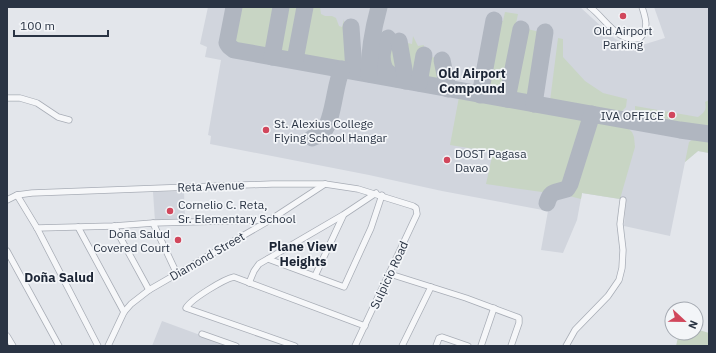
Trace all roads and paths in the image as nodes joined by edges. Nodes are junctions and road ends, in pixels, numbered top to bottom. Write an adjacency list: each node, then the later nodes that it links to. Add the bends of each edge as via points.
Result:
1 (590, 7): 2 (street, via 617,33 635,39 640,38 646,29)
2 (642, 7)
3 (7, 98): 4 (street, via 20,98 38,103 58,117)
4 (69, 120)
5 (325, 184): 6 (street, Reta Avenue); 7 (street, Reta Avenue, via 32,193); 12 (street, Diamond Street)
6 (379, 194): 10 (street, Reta Avenue); 11 (street); 21 (street, via 371,228 344,287)
7 (17, 196): 8 (street, Reta Avenue); 16 (street)
8 (8, 198)
9 (623, 200): 42 (street, via 620,224 623,250 619,280 608,296 575,330)
10 (413, 206): 20 (street, Sulpicio Road, via 417,214)
11 (344, 215): 18 (street); 21 (street)
12 (270, 220): 13 (street); 19 (street, Diamond Street)
13 (153, 223): 14 (street); 19 (street)
14 (114, 226): 15 (street); 24 (street)
15 (78, 227): 16 (street); 26 (street)
16 (37, 228): 32 (street)
17 (7, 251): 31 (street)
18 (268, 259): 21 (street); 22 (street, via 256,267)
19 (177, 274): 24 (street, Diamond Street)
20 (390, 274): 23 (street); 27 (street, Sulpicio Road)
21 (315, 276)
22 (249, 282): 27 (street); 35 (street, via 231,277 193,300 186,308)
23 (432, 287): 25 (street); 37 (street)
24 (149, 290): 26 (street, Diamond Street)
25 (494, 308): 40 (street); 41 (street, via 519,318)
26 (124, 312): 33 (street, Diamond Street)
27 (365, 326): 36 (street, Sulpicio Road)
28 (202, 334): 34 (street)
29 (7, 336): 30 (street)
30 (13, 346)
31 (59, 346)
32 (98, 346)
33 (108, 346)
34 (236, 346)
35 (295, 346)
36 (355, 346)
37 (402, 346)
38 (436, 346): 39 (street, via 442,337)
39 (468, 346)
40 (481, 346)
41 (511, 346)
42 (566, 346)

